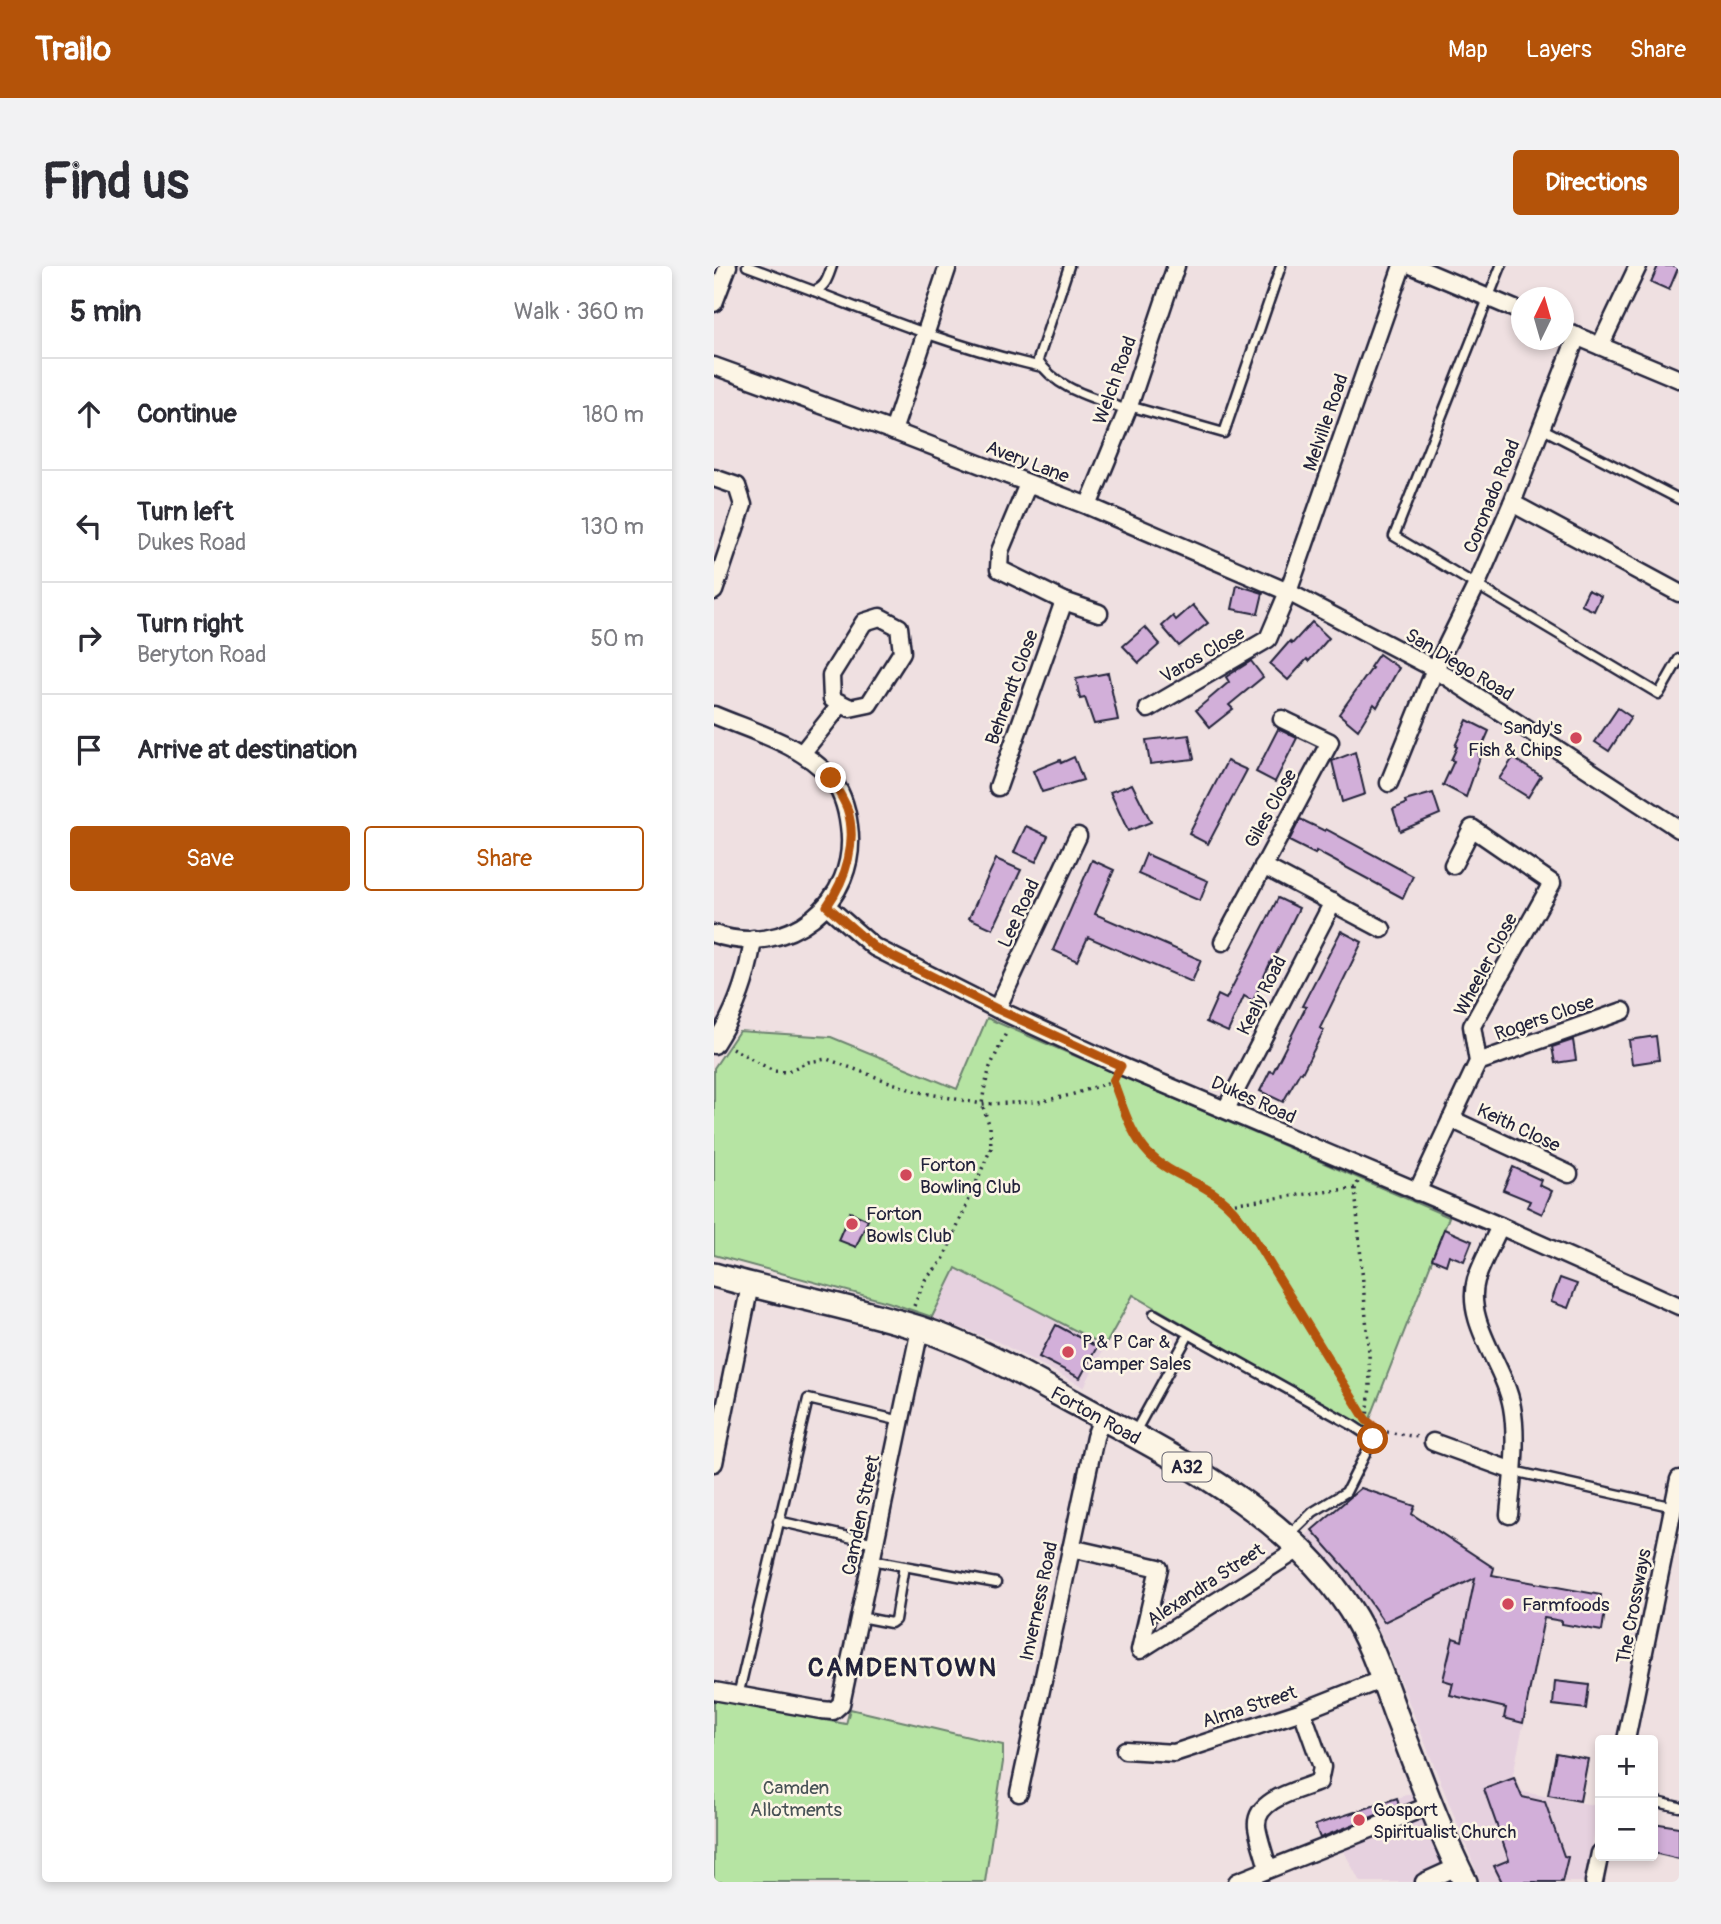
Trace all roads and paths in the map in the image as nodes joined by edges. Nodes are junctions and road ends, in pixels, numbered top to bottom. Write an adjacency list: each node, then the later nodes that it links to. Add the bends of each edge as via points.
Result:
1 (728, 266): 14 (street)
2 (747, 266): 12 (lane)
3 (832, 266): 12 (lane, via 821,289)
4 (948, 266): 16 (street)
5 (1069, 266): 21 (lane, via 1038,360)
6 (1176, 266): 23 (street, Welch Road)
7 (1281, 266): 23 (lane, via 1224,433)
8 (1402, 266): 33 (street, Melville Road)
9 (1413, 266): 13 (street)
10 (1501, 266): 13 (lane)
11 (1638, 266): 18 (street)
12 (814, 291): 16 (lane)
13 (1488, 298): 15 (street); 31 (lane, via 1394,536)
14 (714, 303)
15 (1511, 308)
16 (925, 335): 21 (lane); 25 (street)
17 (1574, 335): 18 (street)
18 (1600, 346): 22 (street)
19 (1565, 350): 24 (street, Coronado Road)
20 (714, 366): 25 (street, Avery Lane)
21 (1042, 367): 23 (lane, via 1062,385)
22 (1679, 379)
23 (1128, 408): 30 (street, Welch Road)
24 (1541, 428): 28 (lane); 29 (street, Coronado Road)
25 (893, 431): 27 (street, Avery Lane)
26 (714, 478): 32 (street, via 737,486 743,505)
27 (1028, 484): 30 (street, Avery Lane); 35 (street, via 1000,551 999,569)
28 (1679, 499)
29 (1512, 503): 31 (street, Coronado Road); 34 (street)
30 (1088, 506): 33 (street, Avery Lane)
31 (1476, 586): 38 (lane, via 1659,694); 39 (street, Coronado Road)
32 (714, 591)
33 (1288, 592): 36 (street, Avery Lane); 41 (street, Varos Close, via 1268,639)
34 (1679, 593)
35 (1064, 601): 37 (street); 46 (street, Behrendt Close)
36 (1321, 611): 39 (street, San Diego Road)
37 (1099, 614)
38 (1679, 659)
39 (1435, 669): 45 (street, Coronado Road); 47 (street, San Diego Road)
40 (841, 704): 40 (street, via 832,699 831,675 864,622 880,617 899,627 902,652 869,704 850,708); 44 (street)
41 (1148, 709)
42 (714, 715): 44 (street)
43 (1282, 719): 50 (street, Giles Close, via 1330,742)
44 (803, 752): 52 (street, via 831,778 847,808 851,837 847,865)
45 (1389, 783)
46 (998, 787)
47 (1679, 830)
48 (1078, 836): 57 (street, Lee Road)
49 (1453, 865): 61 (street, Wheeler Close, via 1472,828 1552,883 1472,1026)
50 (1263, 866): 51 (street); 56 (street, Giles Close)
51 (1333, 902): 53 (street); 65 (street, Kealy Road)
52 (827, 906): 55 (street, via 792,932); 57 (street, Dukes Road, via 874,947)
53 (1382, 929)
54 (714, 934): 55 (street)
55 (752, 939): 60 (street, via 741,992)
56 (1223, 942)
57 (997, 1009): 59 (street, Dukes Road)
58 (1623, 1011): 61 (street, Rogers Close)
59 (1014, 1016): 62 (street, Dukes Road); 64 (path, via 990,1067)
60 (715, 1043): 64 (path, via 740,1051 773,1071 786,1072 827,1059 914,1091)
61 (1478, 1062): 66 (street)
62 (1121, 1066): 63 (path); 65 (street, Dukes Road)
63 (1113, 1081): 64 (path, via 1038,1102); 71 (path, via 1135,1136 1152,1156)
64 (982, 1104): 77 (path, via 991,1148 943,1260 925,1280)
65 (1226, 1109): 67 (street, Dukes Road)
66 (1451, 1119): 68 (street, Keith Close); 70 (street)
67 (1364, 1171): 69 (path); 70 (street, Dukes Road)
68 (1569, 1174)
69 (1355, 1188): 71 (path); 81 (path, via 1369,1353)
70 (1417, 1192): 72 (street, Dukes Road)
71 (1228, 1204): 81 (path, via 1254,1238)
72 (1500, 1226): 75 (street, Dukes Road); 88 (street, via 1475,1282 1474,1306 1513,1410)
73 (714, 1275): 74 (main road, Forton Road / A32)
74 (750, 1285): 77 (main road, Forton Road / A32); 85 (street)
75 (1679, 1306)
76 (1154, 1314): 78 (lane)
77 (913, 1327): 79 (main road, Forton Road / A32, via 989,1356); 80 (street, Camden Street)
78 (1189, 1334): 83 (lane); 84 (lane)
79 (1102, 1418): 83 (main road, Forton Road / A32); 95 (street, Inverness Road)
80 (901, 1420): 92 (lane, via 808,1399); 93 (street, Camden Street)
81 (1366, 1420): 82 (path)
82 (1371, 1424)
83 (1133, 1436): 94 (main road, Forton Road / A32, via 1219,1486)
84 (1373, 1439): 86 (path, via 1377,1429); 94 (lane, via 1346,1492 1313,1512)
85 (716, 1442): 87 (street)
86 (1433, 1442): 88 (street)
87 (714, 1463)
88 (1513, 1471): 90 (lane); 91 (street)
89 (1679, 1479): 90 (street, The Crossways)
90 (1674, 1507): 104 (street, The Crossways)
91 (1509, 1515)
92 (778, 1521): 93 (lane); 102 (lane)
93 (876, 1543): 96 (street, Camden Street)
94 (1293, 1543): 95 (street, Alexandra Street, via 1140,1650 1159,1568); 100 (main road, Forton Road / A32, via 1352,1612)
95 (1071, 1548): 106 (street, Inverness Road)
96 (872, 1560): 97 (lane); 99 (street, Camden Street)
97 (904, 1566): 98 (lane); 99 (lane, via 895,1620)
98 (996, 1583)
99 (860, 1617): 102 (street, Camden Street, via 838,1709)
100 (1383, 1679): 103 (street, Alma Street); 108 (main road, Forton Road / A32)
101 (714, 1691): 102 (street)
102 (738, 1696)
103 (1302, 1712): 105 (street, Alma Street, via 1174,1753); 111 (street, via 1322,1768 1319,1782 1270,1801 1261,1811 1256,1824)
104 (1627, 1735)
105 (1125, 1750)
106 (1019, 1793)
107 (1658, 1802): 109 (lane)
108 (1431, 1805): 111 (street); 112 (main road, Forton Road / A32)
109 (1679, 1807)
110 (1598, 1861): 115 (street)
111 (1268, 1869): 113 (street)
112 (1461, 1874): 114 (street)
113 (1237, 1882)
114 (1424, 1882)
115 (1594, 1882)

